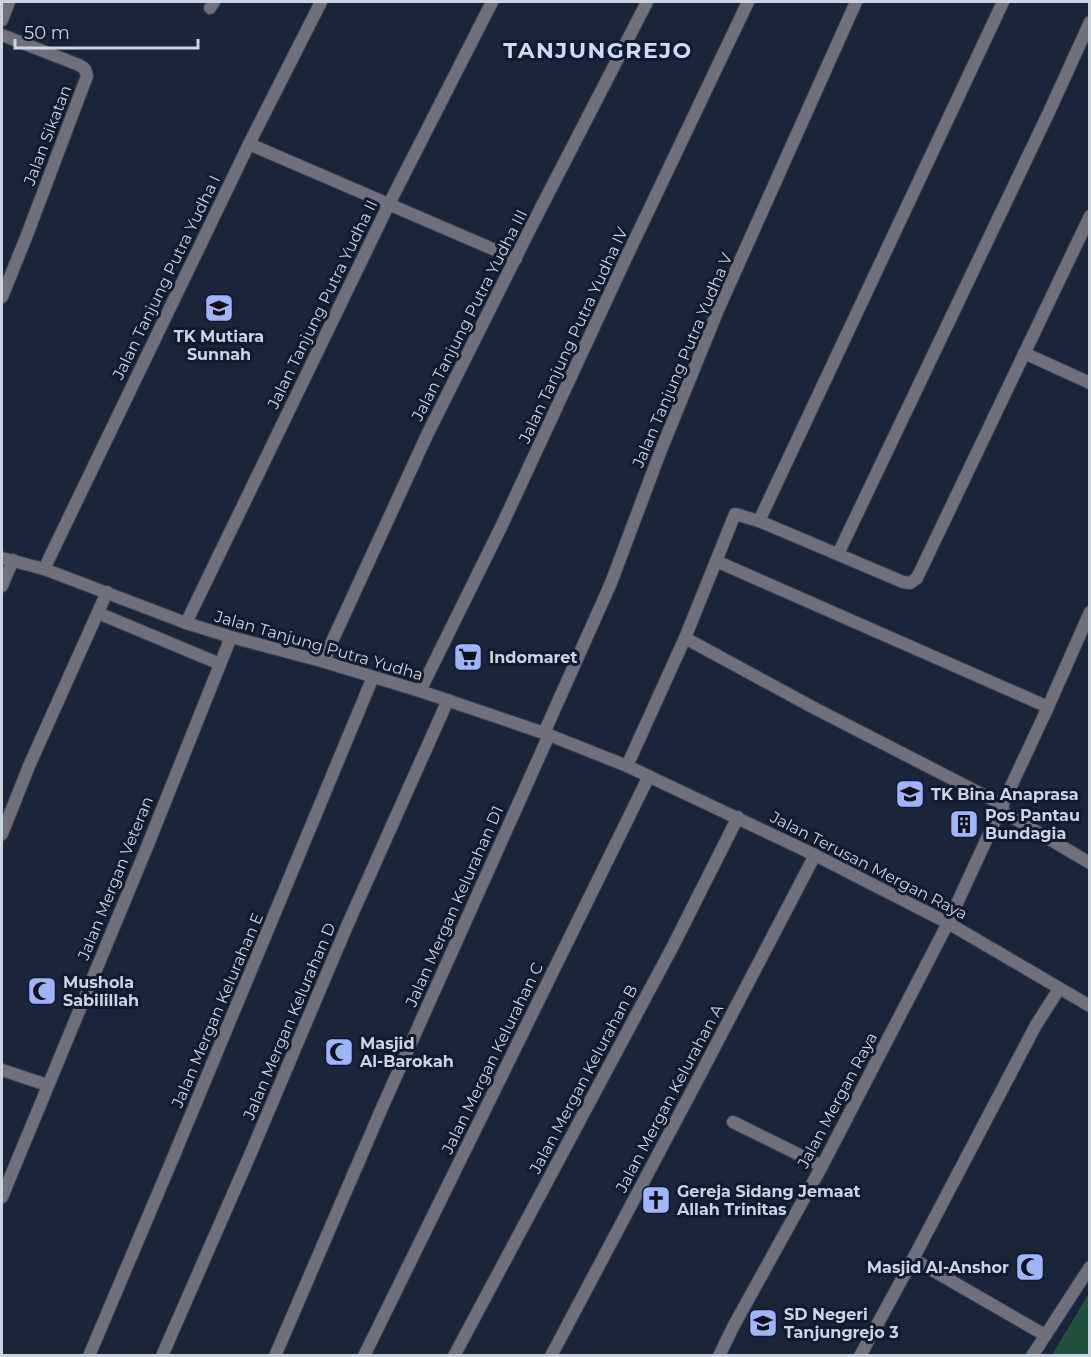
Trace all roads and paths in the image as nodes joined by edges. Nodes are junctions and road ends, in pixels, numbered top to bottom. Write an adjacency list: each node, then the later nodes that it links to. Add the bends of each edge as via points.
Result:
1 (9, 2): 8 (street)
2 (321, 2): 11 (street, Jalan Tanjung Putra Yudha I)
3 (492, 2): 12 (street, Jalan Tanjung Putra Yudha II)
4 (647, 2): 14 (street, Jalan Tanjung Putra Yudha III)
5 (748, 2): 33 (street, Jalan Tanjung Putra Yudha IV)
6 (856, 2): 36 (street, Jalan Tanjung Putra Yudha V, via 718,310)
7 (1003, 2): 18 (street)
8 (2, 20)
9 (1089, 22): 19 (street)
10 (2, 35): 15 (street, Jalan Sikatan, via 79,65 87,76)
11 (249, 144): 12 (street); 22 (street, Jalan Tanjung Putra Yudha I)
12 (388, 204): 14 (street); 27 (street, Jalan Tanjung Putra Yudha II)
13 (1089, 216): 16 (street)
14 (516, 259): 30 (street, Jalan Tanjung Putra Yudha III, via 427,435)
15 (2, 297)
16 (1024, 353): 17 (street); 19 (street, via 917,578 903,582)
17 (1089, 383)
18 (759, 521): 19 (street); 21 (street, via 735,514)
19 (838, 554)
20 (7, 559): 22 (street, Jalan Tanjung Putra Yudha); 23 (street)
21 (716, 561): 29 (street); 35 (street)
22 (44, 569): 24 (street, Jalan Tanjung Putra Yudha)
23 (2, 586)
24 (106, 592): 26 (street); 27 (street, Jalan Tanjung Putra Yudha)
25 (1089, 612): 35 (street, Jalan Mergan Raya)
26 (98, 613): 31 (street); 41 (street)
27 (186, 623): 28 (street, Jalan Tanjung Putra Yudha)
28 (231, 637): 30 (street, Jalan Tanjung Putra Yudha); 31 (street, Jalan Mergan Veteran)
29 (685, 638): 37 (street); 39 (street)
30 (325, 662): 32 (street, Jalan Tanjung Putra Yudha)
31 (220, 664): 48 (street, Jalan Mergan Veteran)
32 (373, 677): 33 (street, Jalan Tanjung Putra Yudha); 55 (street, Jalan Mergan Kelurahan E)
33 (423, 686): 34 (street, Jalan Tanjung Putra Yudha)
34 (448, 700): 36 (street, Jalan Tanjung Putra Yudha); 56 (street, Jalan Mergan Kelurahan D)
35 (1048, 707): 39 (street, Jalan Mergan Raya)
36 (547, 734): 37 (street, Jalan Tanjung Putra Yudha); 57 (street, Jalan Mergan Kelurahan D1)
37 (627, 766): 38 (street, Jalan Terusan Mergan Raya)
38 (649, 776): 40 (street, Jalan Terusan Mergan Raya); 58 (street, Jalan Mergan Kelurahan C)
39 (1001, 808): 43 (street); 44 (street, Jalan Mergan Raya)
40 (738, 817): 42 (street, Jalan Terusan Mergan Raya); 59 (street, Jalan Mergan Kelurahan B)
41 (2, 834)
42 (816, 855): 44 (street, Jalan Terusan Mergan Raya); 60 (street, Jalan Mergan Kelurahan A)
43 (1089, 863)
44 (948, 923): 45 (street, Jalan Terusan Mergan Raya); 50 (street, Jalan Mergan Raya)
45 (1059, 989): 46 (street, Jalan Terusan Mergan Raya); 52 (street, via 1036,1025)
46 (1089, 1006)
47 (2, 1070): 48 (street)
48 (47, 1085): 51 (street, Jalan Mergan Veteran)
49 (733, 1122): 50 (street)
50 (822, 1166): 61 (street, Jalan Mergan Raya)
51 (2, 1197)
52 (913, 1259): 54 (street); 62 (street)
53 (1089, 1267): 54 (street)
54 (1045, 1335): 63 (street)
55 (89, 1356)
56 (162, 1356)
57 (275, 1356)
58 (364, 1356)
59 (454, 1356)
60 (551, 1356)
61 (719, 1356)
62 (860, 1356)
63 (1032, 1356)

